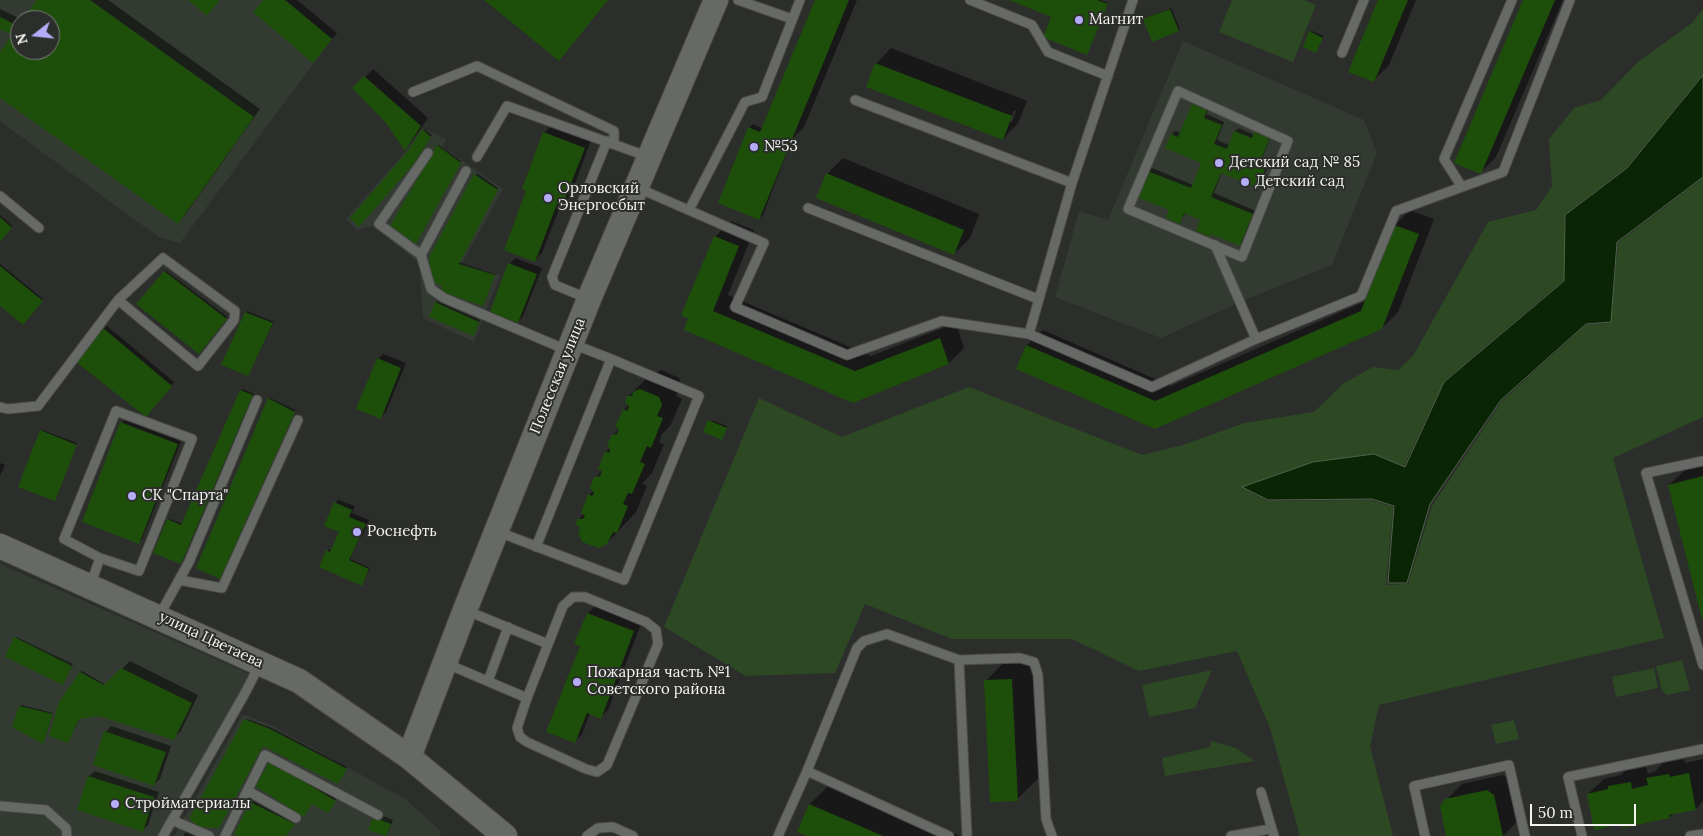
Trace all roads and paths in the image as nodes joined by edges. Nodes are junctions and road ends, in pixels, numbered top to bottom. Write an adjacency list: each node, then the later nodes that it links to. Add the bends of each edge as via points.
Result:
1 (716, 0): 17 (street, Полесская улица)
2 (738, 0): 9 (lane)
3 (800, 0): 9 (lane)
4 (970, 0): 11 (lane, via 1032,24 1048,52)
5 (1133, 0): 11 (lane)
6 (1364, 0): 10 (lane)
7 (1512, 0): 20 (lane, via 1444,160)
8 (1570, 0): 20 (lane, via 1503,172)
9 (792, 19): 24 (lane, via 762,97 745,102)
10 (1342, 53)
11 (1108, 76): 19 (lane)
12 (413, 92): 14 (lane, via 477,66 614,131)
13 (854, 100): 19 (lane)
14 (610, 142): 16 (lane, via 507,106); 17 (lane); 28 (lane, via 552,277 555,285)
15 (428, 153): 27 (lane, via 379,224)
16 (477, 157)
17 (649, 157): 21 (street, Полесская улица)
18 (466, 171): 27 (lane)
19 (1072, 183): 29 (lane)
20 (1462, 187): 32 (lane, via 1396,211 1361,296)
21 (637, 188): 24 (lane); 28 (street, Полесская улица)
22 (0, 196): 25 (lane)
23 (808, 208): 29 (lane)
24 (689, 210): 31 (lane, via 764,243 736,307 846,355 942,321)
25 (39, 228)
26 (1215, 245): 26 (lane, via 1242,257 1288,141 1178,91 1128,209); 32 (lane)
27 (421, 255): 33 (lane, via 431,289 444,298)
28 (589, 299): 33 (street, Полесская улица)
29 (1038, 299): 31 (lane)
30 (118, 300): 30 (lane, via 198,366 234,320 234,311 163,258); 36 (lane, via 38,406)
31 (1029, 334): 32 (lane, via 1152,387)
32 (1256, 340)
33 (570, 347): 34 (lane); 39 (street, Полесская улица)
34 (611, 359): 41 (lane); 41 (lane, via 699,396 624,580)
35 (257, 400): 43 (lane)
36 (0, 407)
37 (298, 420): 43 (lane, via 222,588)
38 (1703, 461): 52 (lane, via 1646,473)
39 (496, 531): 41 (lane); 45 (street, Полесская улица)
40 (0, 546): 44 (street, улица Цветаева)
41 (536, 547)
42 (100, 558): 42 (lane, via 139,571 192,439 116,411 64,539); 44 (lane)
43 (179, 580): 46 (lane)
44 (90, 586): 46 (street, улица Цветаева)
45 (464, 610): 47 (lane); 50 (street, Полесская улица)
46 (159, 617): 51 (street, улица Цветаева)
47 (508, 627): 48 (lane); 53 (lane)
48 (548, 644): 54 (lane); 54 (lane, via 563,606 573,597 585,597 646,622 656,630 658,644 607,765 597,772 586,770 520,737 517,728)
49 (959, 660): 57 (lane, via 887,634 864,641 854,653); 75 (lane); 76 (lane, via 1020,658 1034,662 1038,675 1046,819)
50 (444, 662): 53 (lane); 56 (street, Полесская улица)
51 (260, 663): 56 (street, улица Цветаева, via 299,681); 63 (lane)
52 (1703, 665)
53 (488, 680): 54 (lane)
54 (527, 698)
55 (1703, 749): 80 (lane, via 1568,777)
56 (409, 756): 70 (street, улица Цветаева)
57 (807, 772): 73 (lane); 74 (lane)
58 (248, 791): 61 (lane, via 265,755); 62 (lane); 69 (lane)
59 (1261, 792): 64 (lane)
60 (0, 806): 66 (lane, via 46,810 66,828)
61 (378, 815)
62 (296, 818)
63 (172, 820): 67 (lane); 68 (lane)
64 (1272, 832): 77 (lane)
65 (1703, 834): 81 (lane)
66 (67, 836)
67 (163, 836)
68 (209, 836)
69 (226, 836)
70 (504, 836)
71 (587, 836): 72 (lane, via 598,828 613,827)
72 (633, 836)
73 (778, 836)
74 (949, 836)
75 (967, 836)
76 (1052, 836)
77 (1231, 836)
78 (1425, 836): 79 (lane, via 1414,786 1508,765)
79 (1525, 836)
80 (1582, 836)
81 (1690, 836)

